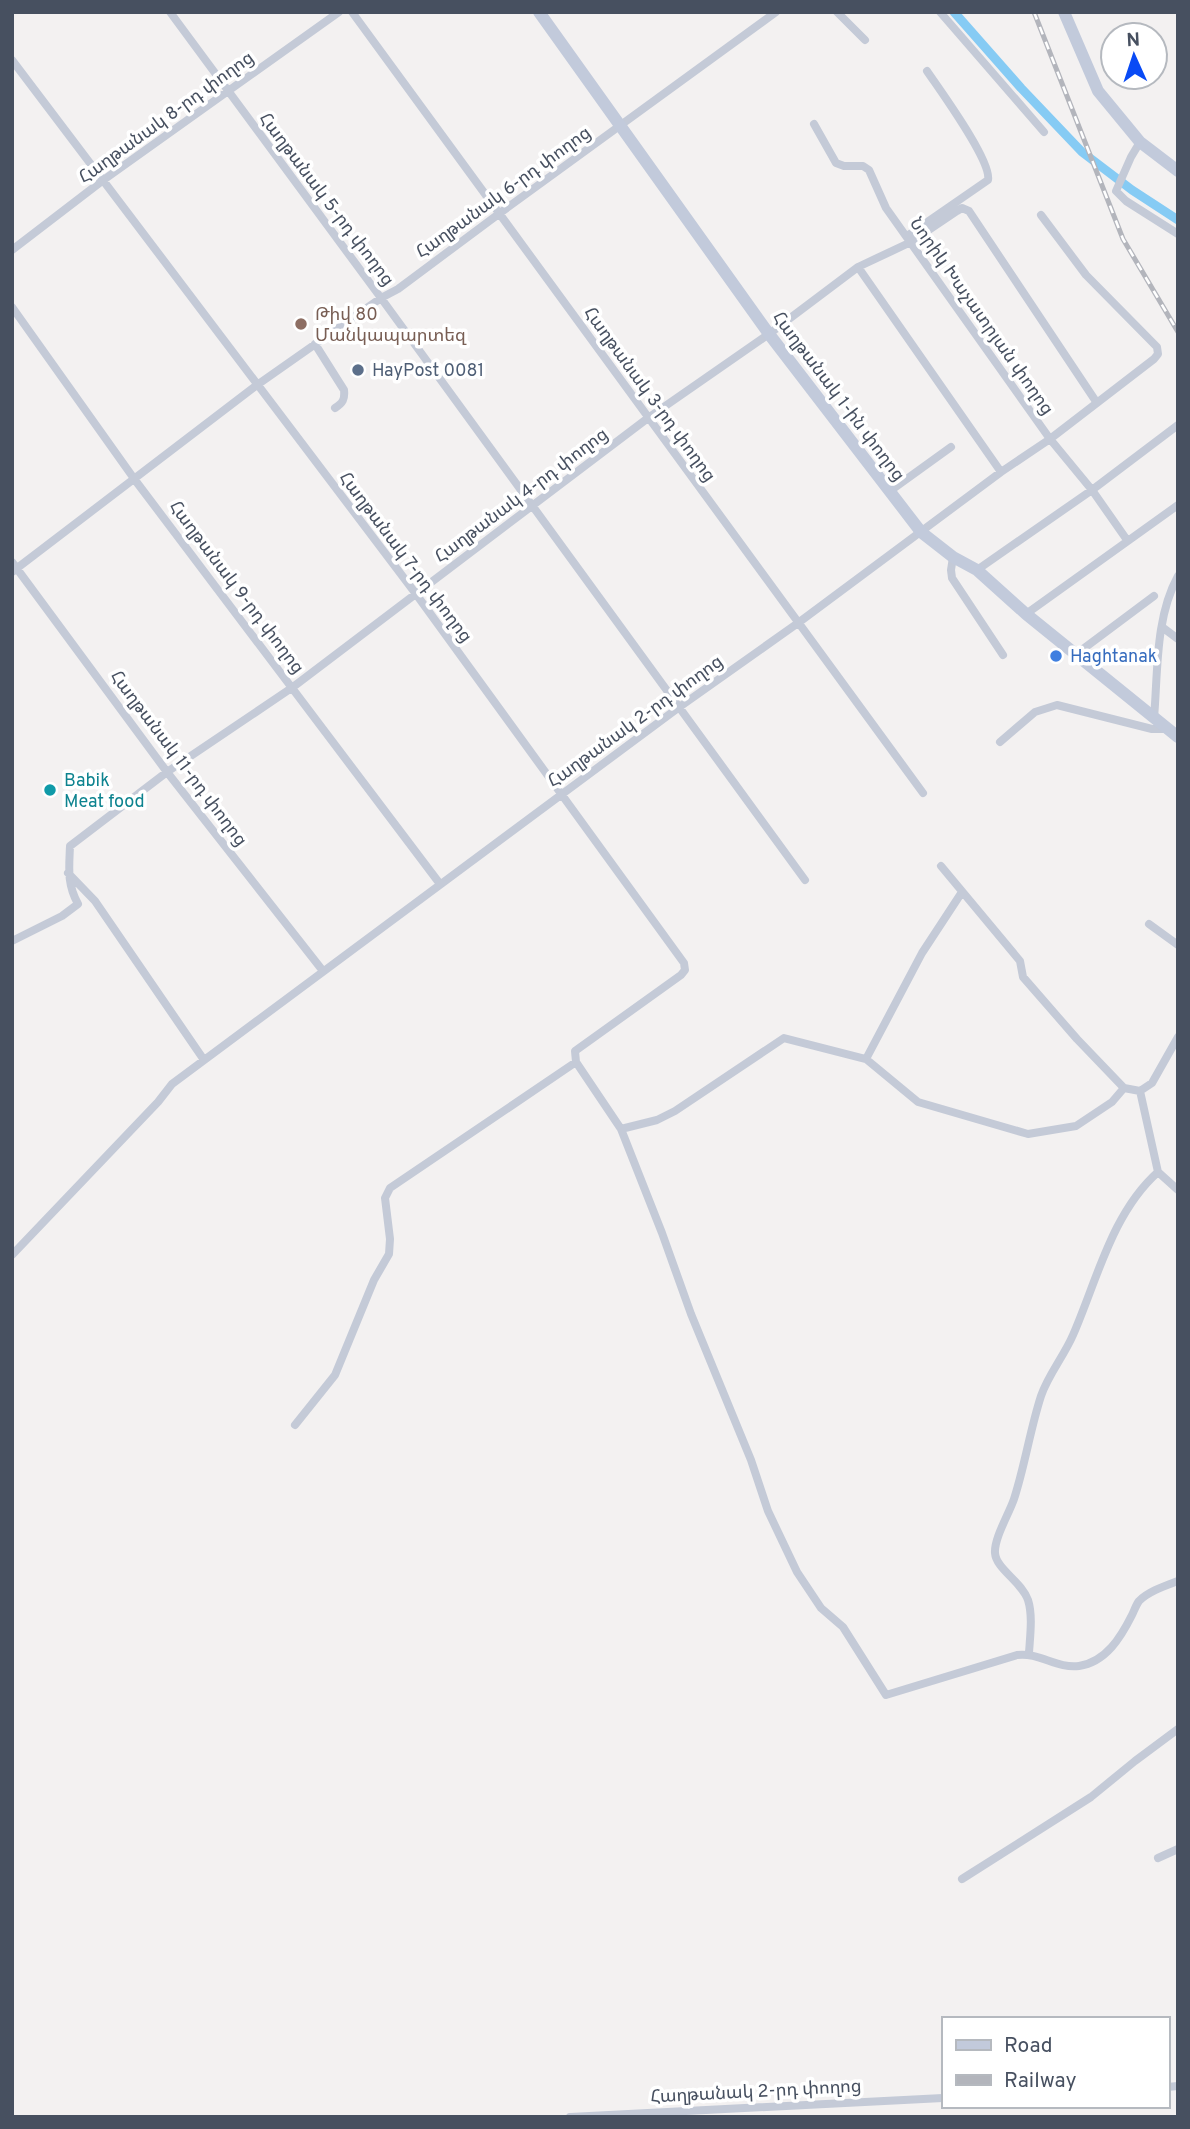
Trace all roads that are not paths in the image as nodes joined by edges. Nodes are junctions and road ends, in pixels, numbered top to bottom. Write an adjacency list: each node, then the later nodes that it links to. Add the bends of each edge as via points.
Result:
1 (170, 12): 12 (street, Հաղթանակ 5-րդ փողոց)
2 (339, 12): 12 (street, Հաղթանակ 8-րդ փողոց)
3 (352, 12): 19 (street, Հաղթանակ 3-րդ փողոց)
4 (539, 12): 14 (main road, Հաղթանակ 1-ին փողոց)
5 (776, 12): 14 (street, Հաղթանակ 6-րդ փողոց)
6 (837, 12): 9 (street)
7 (940, 12): 15 (street)
8 (1064, 12): 16 (main road, via 1098,91)
9 (864, 40)
10 (12, 60): 18 (street, Հաղթանակ 7-րդ փողոց)
11 (926, 71): 22 (street, via 959,118 989,177)
12 (228, 93): 18 (street, Հաղթանակ 8-րդ փողոց); 25 (street, Հաղթանակ 5-րդ փողոց)
13 (814, 124): 22 (street, Նորիկ Խաչատրյան փողոց, via 836,163 869,170 886,208)
14 (622, 125): 19 (street, Հաղթանակ 6-րդ փողոց); 27 (main road, Հաղթանակ 1-ին փողոց)
15 (1044, 132)
16 (1140, 142): 17 (main road); 21 (street, via 1116,191)
17 (1178, 171)
18 (102, 181): 23 (street, Հաղթանակ 8-րդ փողոց); 29 (street, Հաղթանակ 7-րդ փողոց)
19 (500, 213): 25 (street, Հաղթանակ 6-րդ փողոց); 32 (street, Հաղթանակ 3-րդ փողոց)
20 (1041, 215): 30 (street, Հաղթանակ 2-րդ փողոց, via 1086,275 1157,347 1154,359)
21 (1178, 234)
22 (909, 239): 24 (street, Հաղթանակ 4-րդ փողոց); 30 (street, via 962,208 969,211); 34 (street, Նորիկ Խաչատրյան փողոց)
23 (12, 250)
24 (858, 267): 27 (street, Հաղթանակ 4-րդ փողոց); 36 (street)
25 (381, 298): 28 (street, Հաղթանակ 6-րդ փողոց); 41 (street, Հաղթանակ 5-րդ փողոց)
26 (12, 307): 37 (street, Հաղթանակ 9-րդ փողոց)
27 (769, 334): 32 (street, Հաղթանակ 4-րդ փողոց); 39 (main road, Հաղթանակ 1-ին փողոց)
28 (316, 344): 29 (street, Հաղթանակ 6-րդ փողոց); 31 (street, via 344,390 342,404)
29 (257, 386): 37 (street, Հաղթանակ 6-րդ փողոց); 48 (street, Հաղթանակ 7-րդ փողոց)
30 (1097, 402): 34 (street, Հաղթանակ 2-րդ փողոց)
31 (335, 408)
32 (648, 418): 41 (street, Հաղթանակ 4-րդ փողոց); 51 (street, Հաղթանակ 3-րդ փողոց)
33 (1178, 425): 38 (street)
34 (1050, 439): 36 (street, Հաղթանակ 2-րդ փողոց); 38 (street, Նորիկ Խաչատրյան փողոց)
35 (951, 447): 39 (street)
36 (1000, 472): 42 (street, Հաղթանակ 2-րդ փողոց)
37 (135, 480): 45 (street, Հաղթանակ 6-րդ փողոց); 56 (street, Հաղթանակ 9-րդ փողոց)
38 (1092, 490): 43 (street, Նորիկ Խաչատրյան փողոց); 46 (street)
39 (890, 491): 42 (main road, Հաղթանակ 1-ին փողոց)
40 (1178, 505): 43 (street)
41 (533, 506): 48 (street, Հաղթանակ 4-րդ փողոց); 57 (street, Հաղթանակ 5-րդ փողոց)
42 (921, 533): 44 (main road, Հաղթանակ 1-ին փողոց); 51 (street, Հաղթանակ 2-րդ փողոց)
43 (1127, 540): 50 (street)
44 (953, 556): 46 (main road, Հաղթանակ 1-ին փողոց); 54 (street, via 952,578)
45 (14, 567): 61 (street, Հաղթանակ 11-րդ փողոց)
46 (977, 570): 50 (main road, Հաղթանակ 1-ին փողոց)
47 (1178, 576): 52 (street)
48 (416, 594): 56 (street, Հաղթանակ 4-րդ փողոց); 63 (street, Հաղթանակ 7-րդ փողոց)
49 (1154, 596): 55 (street)
50 (1026, 614): 55 (main road, Հաղթանակ 1-ին փողոց)
51 (798, 623): 57 (street, Հաղթանակ 2-րդ փողոց); 62 (street, Հաղթանակ 3-րդ փողոց)
52 (1162, 627): 53 (street); 58 (street)
53 (1178, 639)
54 (1003, 655)
55 (1075, 655): 58 (main road, Հաղթանակ 1-ին փողոց)
56 (293, 687): 61 (street, Հաղթանակ 4-րդ փողոց); 67 (street, Հաղթանակ 9-րդ փողոց)
57 (678, 708): 63 (street, Հաղթանակ 2-րդ փողոց); 66 (street, Հաղթանակ 5-րդ փողոց)
58 (1154, 718): 59 (main road, Հաղթանակ 1-ին փողոց)
59 (1173, 733): 60 (street, via 1057,705 1035,712)
60 (1000, 742)
61 (167, 772): 65 (street, Հաղթանակ 4-րդ փողոց, via 69,846); 72 (street, Հաղթանակ 11-րդ փողոց)
62 (923, 793)
63 (561, 795): 67 (street, Հաղթանակ 2-րդ փողոց); 76 (street, Հաղթանակ 7-րդ փողոց, via 685,970 575,1051)
64 (941, 866): 68 (street)
65 (68, 873): 70 (street, via 78,904); 75 (street, via 95,901)
66 (806, 880)
67 (440, 884): 72 (street, Հաղթանակ 2-րդ փողոց)
68 (962, 892): 74 (street, via 922,953); 77 (street, via 1020,961 1023,977)
69 (1149, 923): 71 (street)
70 (12, 941)
71 (1178, 945)
72 (323, 971): 75 (street, Հաղթանակ 2-րդ փողոց)
73 (1178, 1037): 78 (street, via 1152,1083)
74 (866, 1059): 77 (street, via 918,1102 1028,1134 1076,1126 1112,1102); 79 (street, via 784,1038 675,1111)
75 (204, 1060): 82 (street, Հաղթանակ 2-րդ փողոց, via 172,1084)
76 (576, 1062): 79 (street); 83 (street, via 386,1192 389,1254 335,1375)
77 (1124, 1088): 78 (street)
78 (1140, 1091): 80 (street)
79 (621, 1129): 85 (street, via 768,1511 797,1572 821,1608 843,1627 886,1696)
80 (1158, 1172): 81 (street); 85 (street, via 1127,1210 1072,1337 1042,1393 1016,1495 997,1540 997,1561 1027,1599)
81 (1178, 1190)
82 (12, 1255)
83 (295, 1424)
84 (1178, 1581): 85 (street, via 1139,1601 1107,1653 1093,1661 1065,1666)
85 (1029, 1653)
86 (1178, 1729): 89 (street, via 1091,1797)
87 (1178, 1849): 88 (street)
88 (1157, 1858)
89 (962, 1879)
90 (942, 2098): 91 (street, Հաղթանակ 2-րդ փողոց)
91 (570, 2117)

